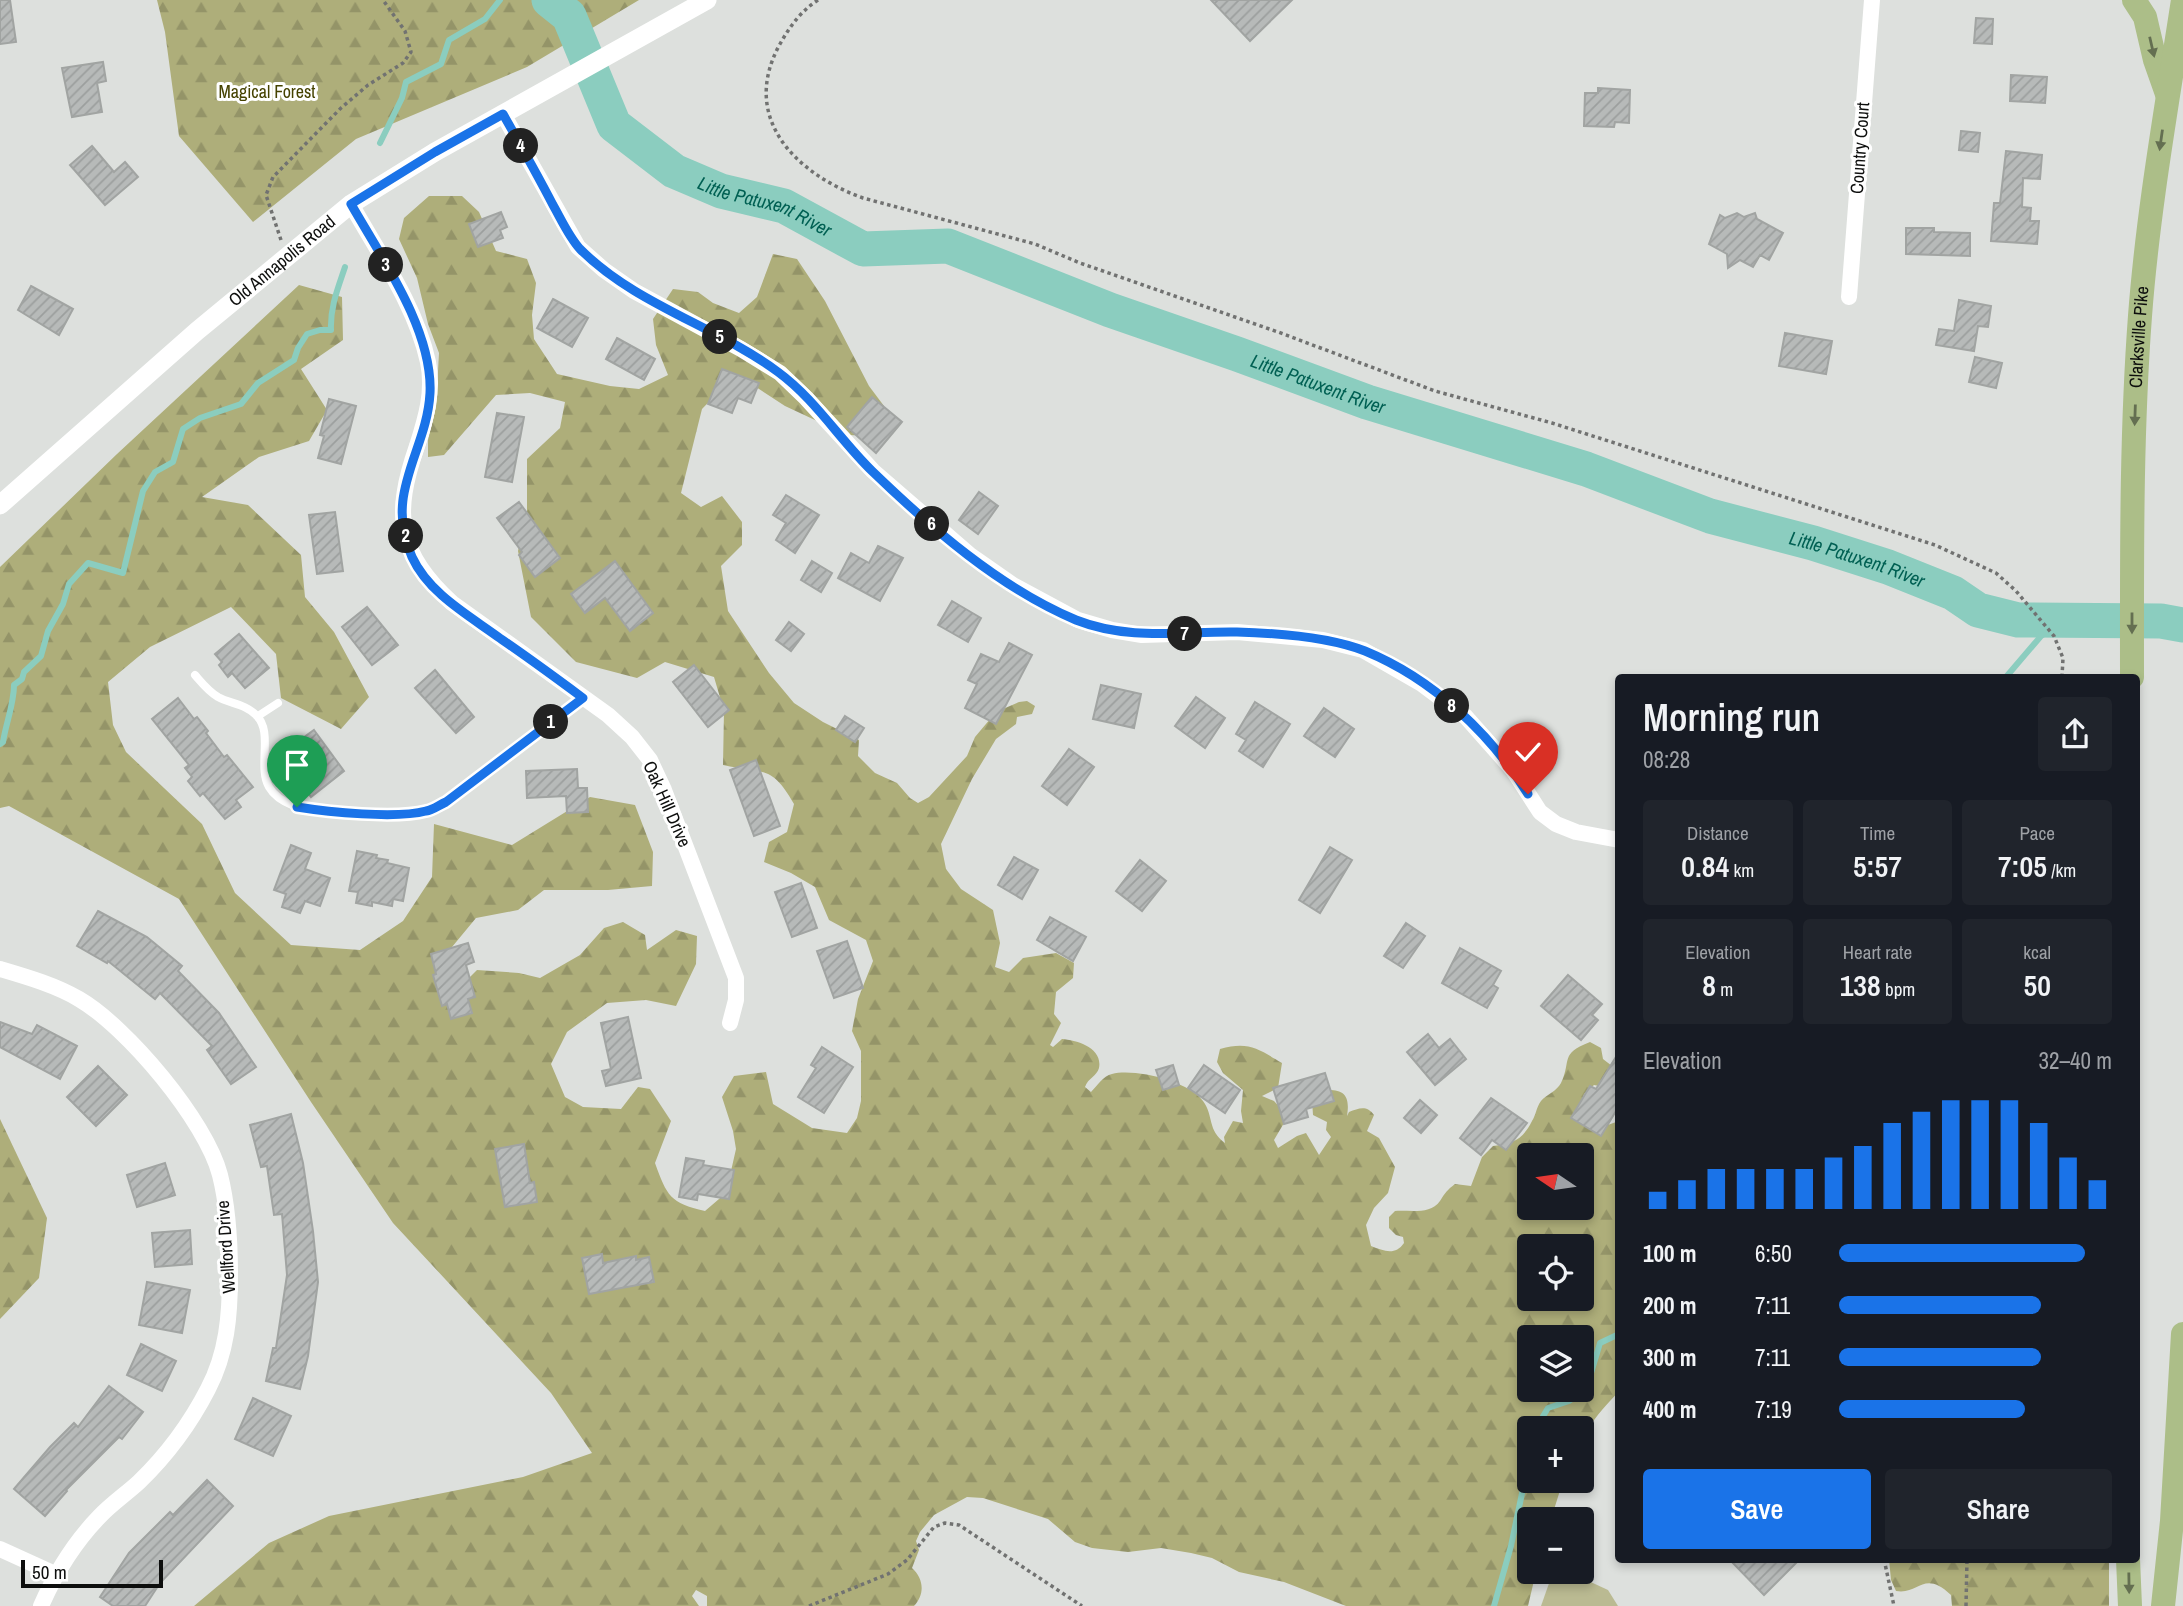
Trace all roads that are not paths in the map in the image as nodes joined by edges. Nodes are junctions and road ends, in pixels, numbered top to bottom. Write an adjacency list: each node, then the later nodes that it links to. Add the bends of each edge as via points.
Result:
1 (707, 0): 6 (street, Old Annapolis Road)
2 (1872, 0): 8 (street, Country Court)
3 (2134, 0): 5 (main road, one-way to 5, via 2145,17)
4 (2183, 0): 5 (main road, Clarksville Pike)
5 (2168, 96): 10 (main road, Clarksville Pike, one-way to 10, via 2140,314)
6 (503, 114): 7 (street, Old Annapolis Road); 15 (street, via 578,247 634,291 780,373 873,471 1013,586 1078,620 1112,630 1142,635 1237,632 1323,640 1363,650 1419,681 1466,717 1513,771 1540,812 1556,824)
7 (351, 204): 9 (street, Old Annapolis Road, via 197,331); 12 (street, Oak Hill Drive, via 399,289 428,363 430,393 402,504 413,558 430,583 452,603)
8 (1849, 296)
9 (0, 505)
10 (2132, 673)
11 (195, 675): 14 (lane, via 213,694)
12 (583, 698): 14 (lane, via 446,802 408,814 321,811 282,801 264,775 264,738); 17 (street, Oak Hill Drive, via 632,737 650,760 664,790 736,978)
13 (278, 702): 14 (lane)
14 (258, 716)
15 (1615, 839)
16 (0, 969): 21 (street, Wellford Drive, via 36,980 110,1020 164,1081 205,1137 220,1174 230,1256 229,1323 210,1387 166,1454 99,1517)
17 (730, 1023)
18 (2183, 1334): 24 (main road)
19 (0, 1549): 21 (street)
20 (2128, 1563): 23 (main road, one-way to 23)
21 (55, 1574): 22 (street, Wellford Drive)
22 (41, 1606)
23 (2130, 1606)
24 (2163, 1606)

